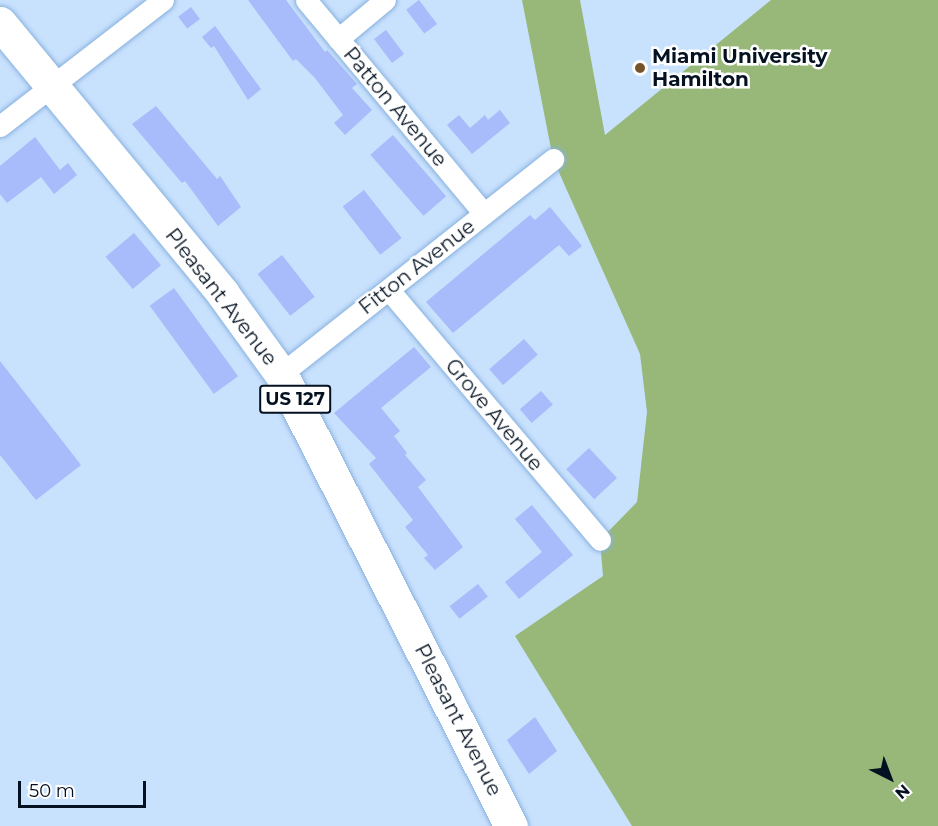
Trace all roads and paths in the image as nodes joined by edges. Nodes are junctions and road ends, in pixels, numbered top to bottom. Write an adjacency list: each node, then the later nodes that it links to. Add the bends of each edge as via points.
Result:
1 (163, 0): 6 (street)
2 (306, 0): 5 (street, Patton Avenue)
3 (385, 0): 5 (street)
4 (0, 23): 6 (main road, Pleasant Avenue / US 127)
5 (338, 39): 9 (street, Patton Avenue)
6 (52, 85): 7 (street); 11 (main road, Pleasant Avenue / US 127, via 223,294)
7 (0, 126)
8 (553, 159): 9 (street, Fitton Avenue)
9 (484, 214): 10 (street, Fitton Avenue)
10 (388, 290): 11 (street, Fitton Avenue); 12 (street, Grove Avenue)
11 (281, 374): 13 (main road, Pleasant Avenue / US 127)
12 (600, 540)
13 (511, 826)

